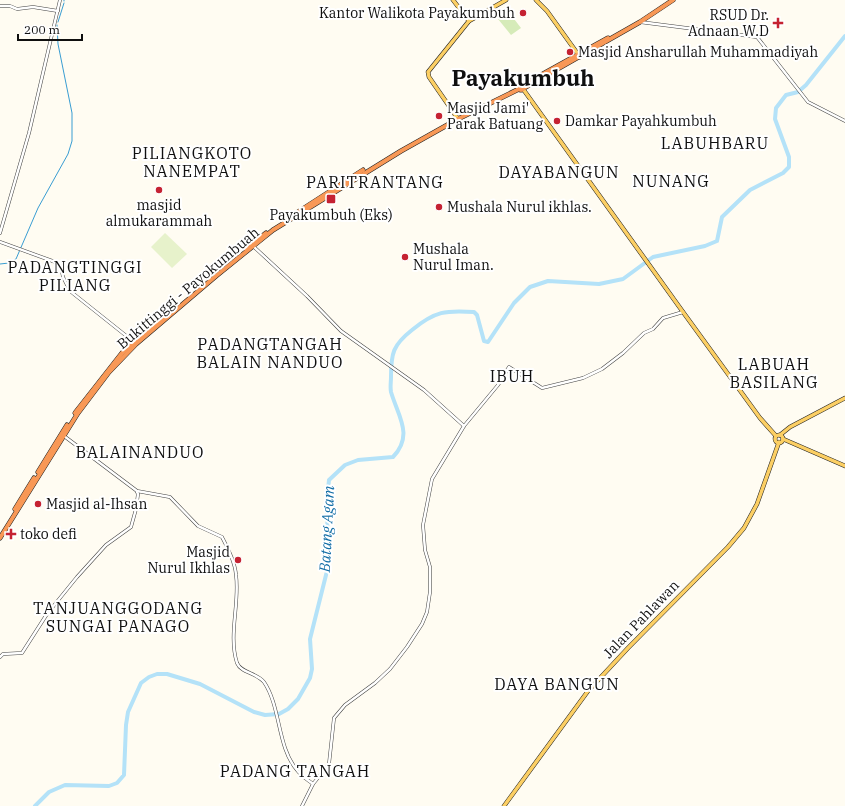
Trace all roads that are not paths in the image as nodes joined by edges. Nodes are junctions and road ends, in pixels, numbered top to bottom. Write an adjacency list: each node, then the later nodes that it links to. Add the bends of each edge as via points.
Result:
1 (60, 0): 7 (street)
2 (453, 0): 8 (main road)
3 (506, 0): 8 (main road)
4 (536, 0): 10 (main road, via 547,11)
5 (671, 0): 9 (highway, Bukittinggi - Payokumbuah)
6 (0, 6): 7 (street)
7 (58, 11): 15 (street, via 29,133)
8 (469, 20): 12 (main road, via 428,72)
9 (639, 22): 10 (highway, Bukittinggi - Payokumbuah); 13 (street, via 757,37 802,95 814,106)
10 (579, 56): 11 (highway, Bukittinggi - Payokumbuah)
11 (521, 88): 12 (highway, Bukittinggi - Payokumbuah); 19 (main road)
12 (457, 118): 14 (highway, Bukittinggi - Payokumbuah)
13 (845, 121)
14 (346, 183): 17 (highway, Bukittinggi - Payokumbuah); 18 (highway, Bukittinggi - Payokumbuah, via 272,228)
15 (0, 233)
16 (0, 242): 20 (street, via 49,259 61,267 62,277 70,292)
17 (253, 246): 18 (highway, Bukittinggi - Payokumbuah); 23 (street, via 341,331 424,390)
18 (198, 290): 20 (highway, Bukittinggi - Payokumbuah); 21 (highway, Bukittinggi - Payokumbuah, via 124,356)
19 (683, 312): 23 (street, via 663,318 606,367 583,378 540,388 509,367 498,385); 25 (main road, via 760,418)
20 (134, 342): 21 (highway, Bukittinggi - Payokumbuah, via 116,359)
21 (99, 383): 24 (highway, Bukittinggi - Payokumbuah); 30 (highway, Bukittinggi - Payokumbuah, via 50,452)
22 (845, 398): 25 (main road)
23 (464, 426): 33 (street, via 432,479 425,511 424,538 431,582 428,608 422,624 397,661 375,683 345,705 334,718 329,764)
24 (64, 436): 29 (street); 31 (highway, Bukittinggi - Payokumbuah)
25 (778, 436): 26 (main road); 27 (main road, via 776,441)
26 (783, 439): 27 (main road); 28 (main road)
27 (779, 442): 35 (main road, Jalan Pahlawan, via 757,504 744,528 588,691)
28 (845, 466)
29 (139, 492): 32 (street, via 131,527 106,545 77,577 47,614 22,653 3,654); 33 (street, via 170,497 198,526 222,537 236,574 234,634 237,664 242,670 255,674 264,682 274,704 292,763 300,774)
30 (0, 534)
31 (0, 538)
32 (0, 657)
33 (313, 784): 34 (street)
34 (302, 806)
35 (504, 806)

